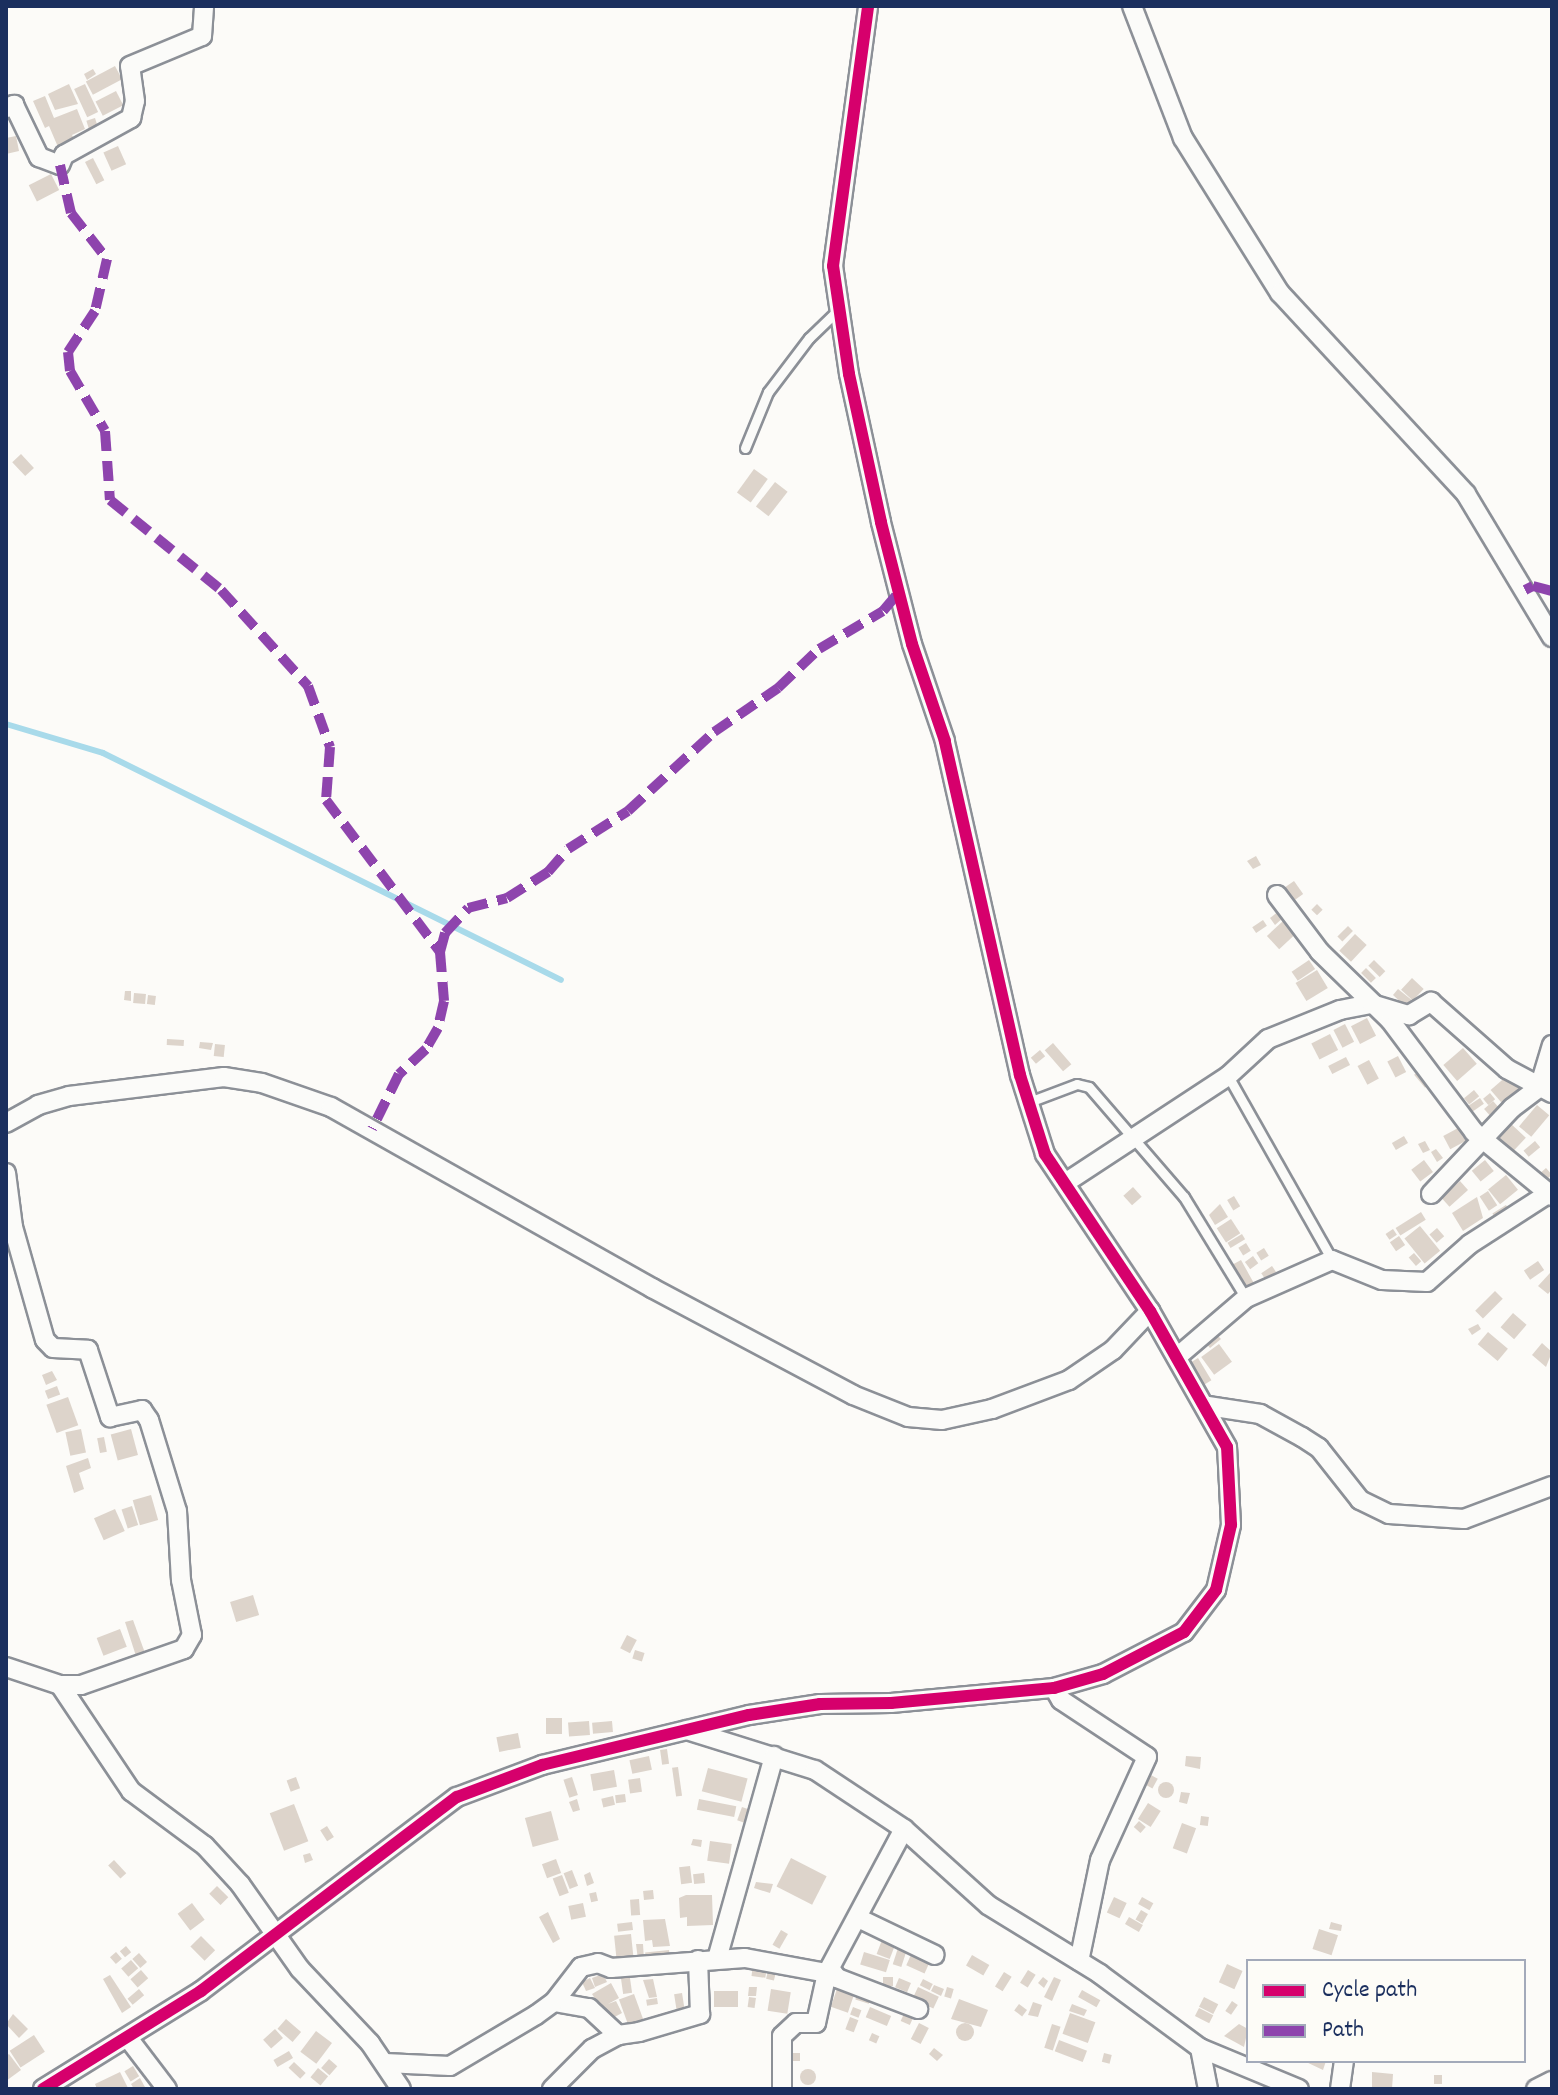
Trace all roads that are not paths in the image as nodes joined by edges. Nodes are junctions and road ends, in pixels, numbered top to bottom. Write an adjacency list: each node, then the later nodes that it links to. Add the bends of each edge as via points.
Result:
1 (204, 6): 4 (street, via 202,36 130,66 135,101 131,118 64,155 60,165 39,157 14,105)
2 (868, 6): 5 (street, via 834,236)
3 (1132, 6): 7 (street, via 1183,138 1280,293 1356,382 1466,494)
4 (6, 108)
5 (838, 310): 6 (lane, via 768,392); 13 (street, via 881,522 912,644 945,741)
6 (745, 448)
7 (1552, 637)
8 (1277, 895): 9 (street, via 1320,952)
9 (1372, 1004): 11 (street, via 1340,1010 1268,1039); 12 (street, via 1409,1015 1431,1002 1507,1069); 15 (street)
10 (1552, 1045): 12 (street)
11 (1228, 1076): 16 (street); 21 (lane)
12 (1545, 1090): 15 (street)
13 (1029, 1102): 16 (lane, via 1077,1084 1089,1087 1113,1109); 18 (street, via 1045,1154)
14 (6, 1123): 23 (street, via 69,1096 224,1077 262,1083 331,1107 652,1288 853,1395 908,1417 942,1420 992,1409 1069,1380 1113,1350)
15 (1482, 1139): 19 (street); 20 (street)
16 (1133, 1142): 18 (street); 22 (lane, via 1184,1197)
17 (6, 1173): 28 (street, via 13,1227 45,1340 53,1348 88,1350 110,1417 142,1410 149,1420 177,1511 181,1580 192,1635 184,1649 81,1685)
18 (1065, 1183): 23 (street)
19 (1431, 1194)
20 (1550, 1194): 21 (street, via 1470,1244 1419,1285 1382,1280)
21 (1332, 1260): 22 (street)
22 (1246, 1298): 24 (street)
23 (1150, 1311): 24 (street)
24 (1177, 1357): 25 (street)
25 (1208, 1406): 26 (street, via 1260,1414 1302,1437 1319,1448 1360,1500 1389,1514 1464,1519); 29 (street, via 1227,1447 1232,1484 1231,1525 1216,1590 1184,1632 1103,1674)
26 (1552, 1486)
27 (6, 1667): 28 (street)
28 (60, 1685): 34 (street, via 131,1791 205,1846 240,1884)
29 (1054, 1688): 30 (street, via 820,1704); 37 (street, via 1061,1700 1147,1757 1100,1860)
30 (683, 1729): 31 (street); 34 (street, via 542,1765 457,1797)
31 (774, 1756): 32 (street, via 815,1770); 36 (street)
32 (904, 1829): 33 (street); 37 (street, via 988,1905)
33 (858, 1918): 35 (street); 38 (street)
34 (275, 1935): 42 (street); 44 (street)
35 (935, 1955)
36 (707, 1959): 38 (street, via 745,1958); 39 (street, via 581,1967); 41 (street, via 700,2014)
37 (1079, 1961): 43 (street)
38 (829, 1971): 40 (street); 51 (street, via 816,2023 796,2023 782,2036)
39 (554, 2002): 41 (street, via 589,2008); 44 (street, via 450,2066)
40 (918, 2009)
41 (618, 2035): 50 (street, via 592,2049)
42 (128, 2038): 47 (street); 48 (street)
43 (1200, 2048): 52 (street); 53 (street)
44 (385, 2063): 49 (street)
45 (1344, 2063): 54 (street)
46 (1552, 2081): 55 (street)
47 (43, 2089)
48 (167, 2089)
49 (401, 2089)
50 (552, 2089)
51 (782, 2089)
52 (1208, 2089)
53 (1299, 2089)
54 (1340, 2089)
55 (1536, 2089)

